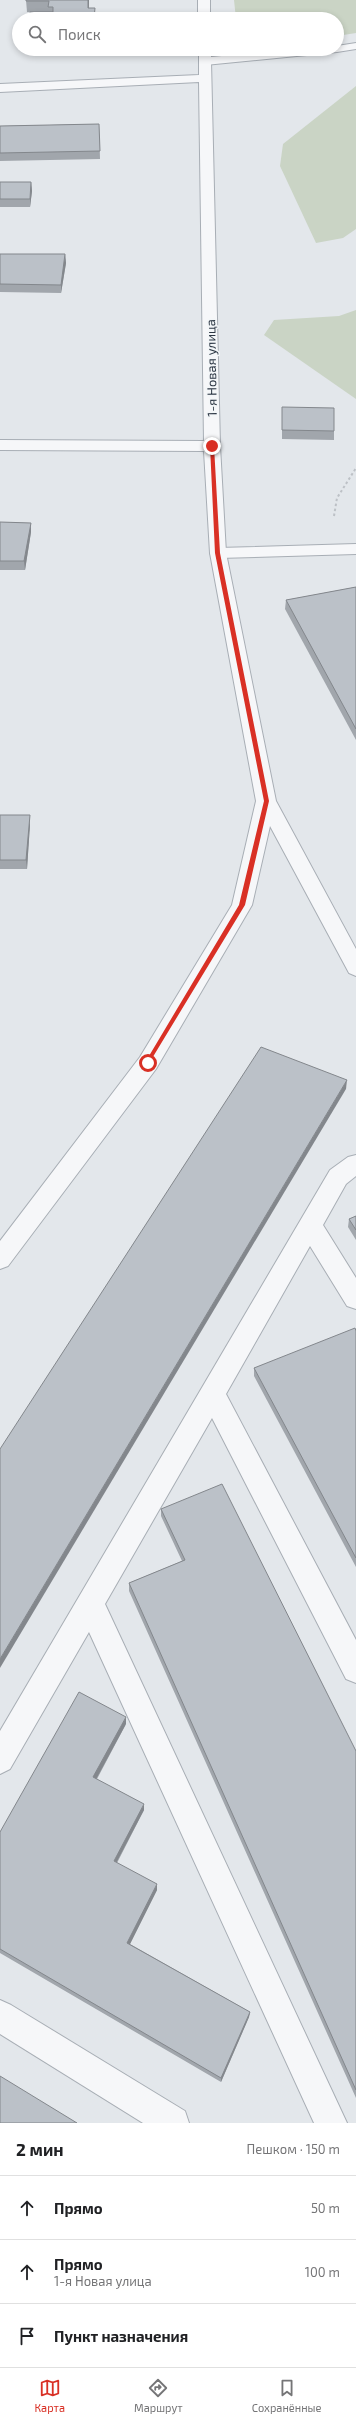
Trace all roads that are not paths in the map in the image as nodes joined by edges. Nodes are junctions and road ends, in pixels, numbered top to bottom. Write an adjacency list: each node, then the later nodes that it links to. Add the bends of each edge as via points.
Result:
1 (204, 0): 2 (street)
2 (204, 12)
3 (356, 46): 4 (street)
4 (344, 48)
5 (205, 56): 6 (street, 1-я Новая улица)
6 (205, 78): 7 (street); 9 (street, 1-я Новая улица)
7 (0, 88)
8 (0, 445): 9 (street)
9 (212, 446): 11 (street, 1-я Новая улица)
10 (356, 549): 11 (street)
11 (218, 553): 12 (street, 1-я Новая улица)
12 (266, 801): 13 (street); 16 (street, via 242,905 148,1063)
13 (356, 968)
14 (356, 1164): 15 (street, via 338,1177)
15 (310, 1225): 17 (street); 18 (street)
16 (0, 1259)
17 (356, 1299)
18 (212, 1393): 19 (street); 20 (street)
19 (90, 1603): 21 (street); 24 (street)
20 (356, 1669)
21 (0, 1759)
22 (0, 2016): 23 (street)
23 (173, 2123)
24 (331, 2123)

